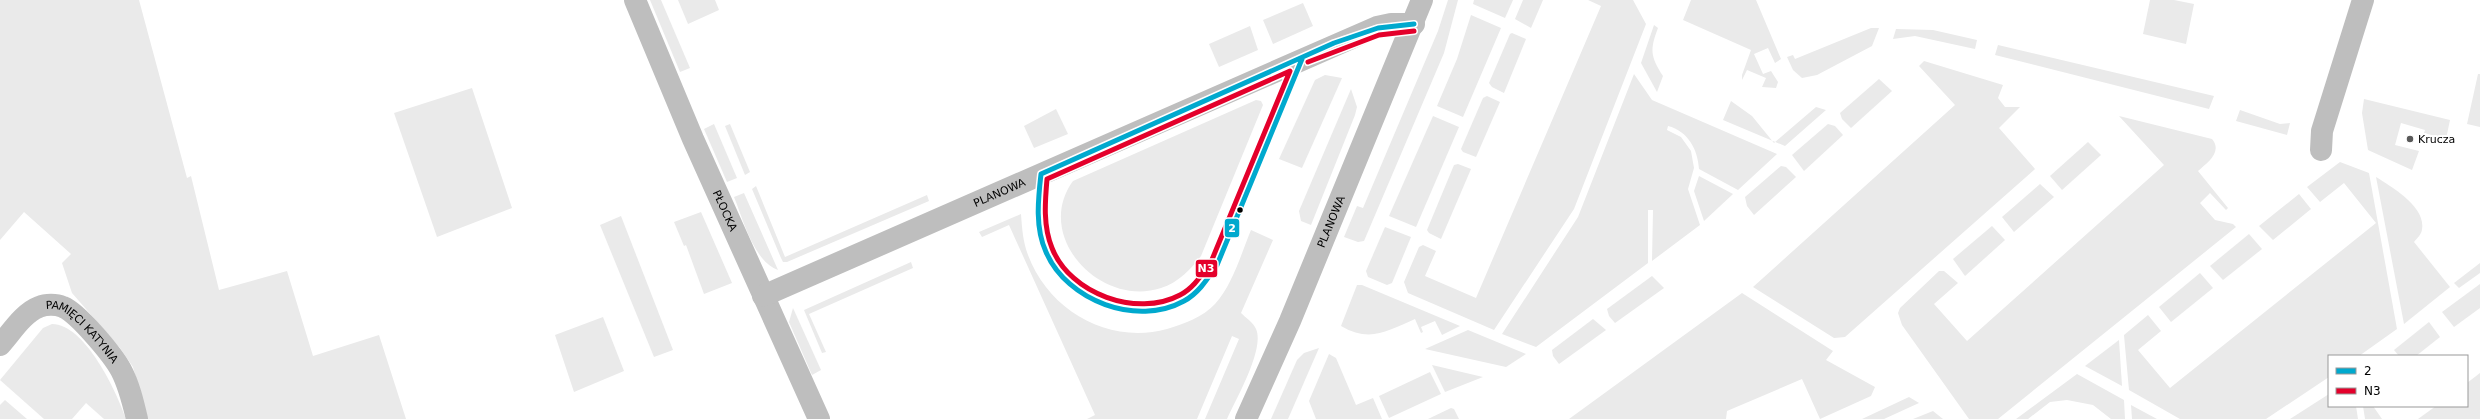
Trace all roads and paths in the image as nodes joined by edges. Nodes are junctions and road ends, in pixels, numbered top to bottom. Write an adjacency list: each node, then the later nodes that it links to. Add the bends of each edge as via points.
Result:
1 (634, 0): 6 (street, PŁOCKA)
2 (1422, 0): 4 (street, PLANOWA)
3 (2363, 0): 5 (street, via 2322,131)
4 (1414, 24): 6 (street, PLANOWA, via 1398,23 1377,27); 10 (street, PLANOWA)
5 (2321, 150)
6 (764, 296): 9 (street, PŁOCKA)
7 (0, 345): 8 (street, PAMIĘCI KATYNIA, via 29,312 40,306 64,307 76,316 120,368 128,384)
8 (137, 419)
9 (819, 419)
10 (1246, 419)

